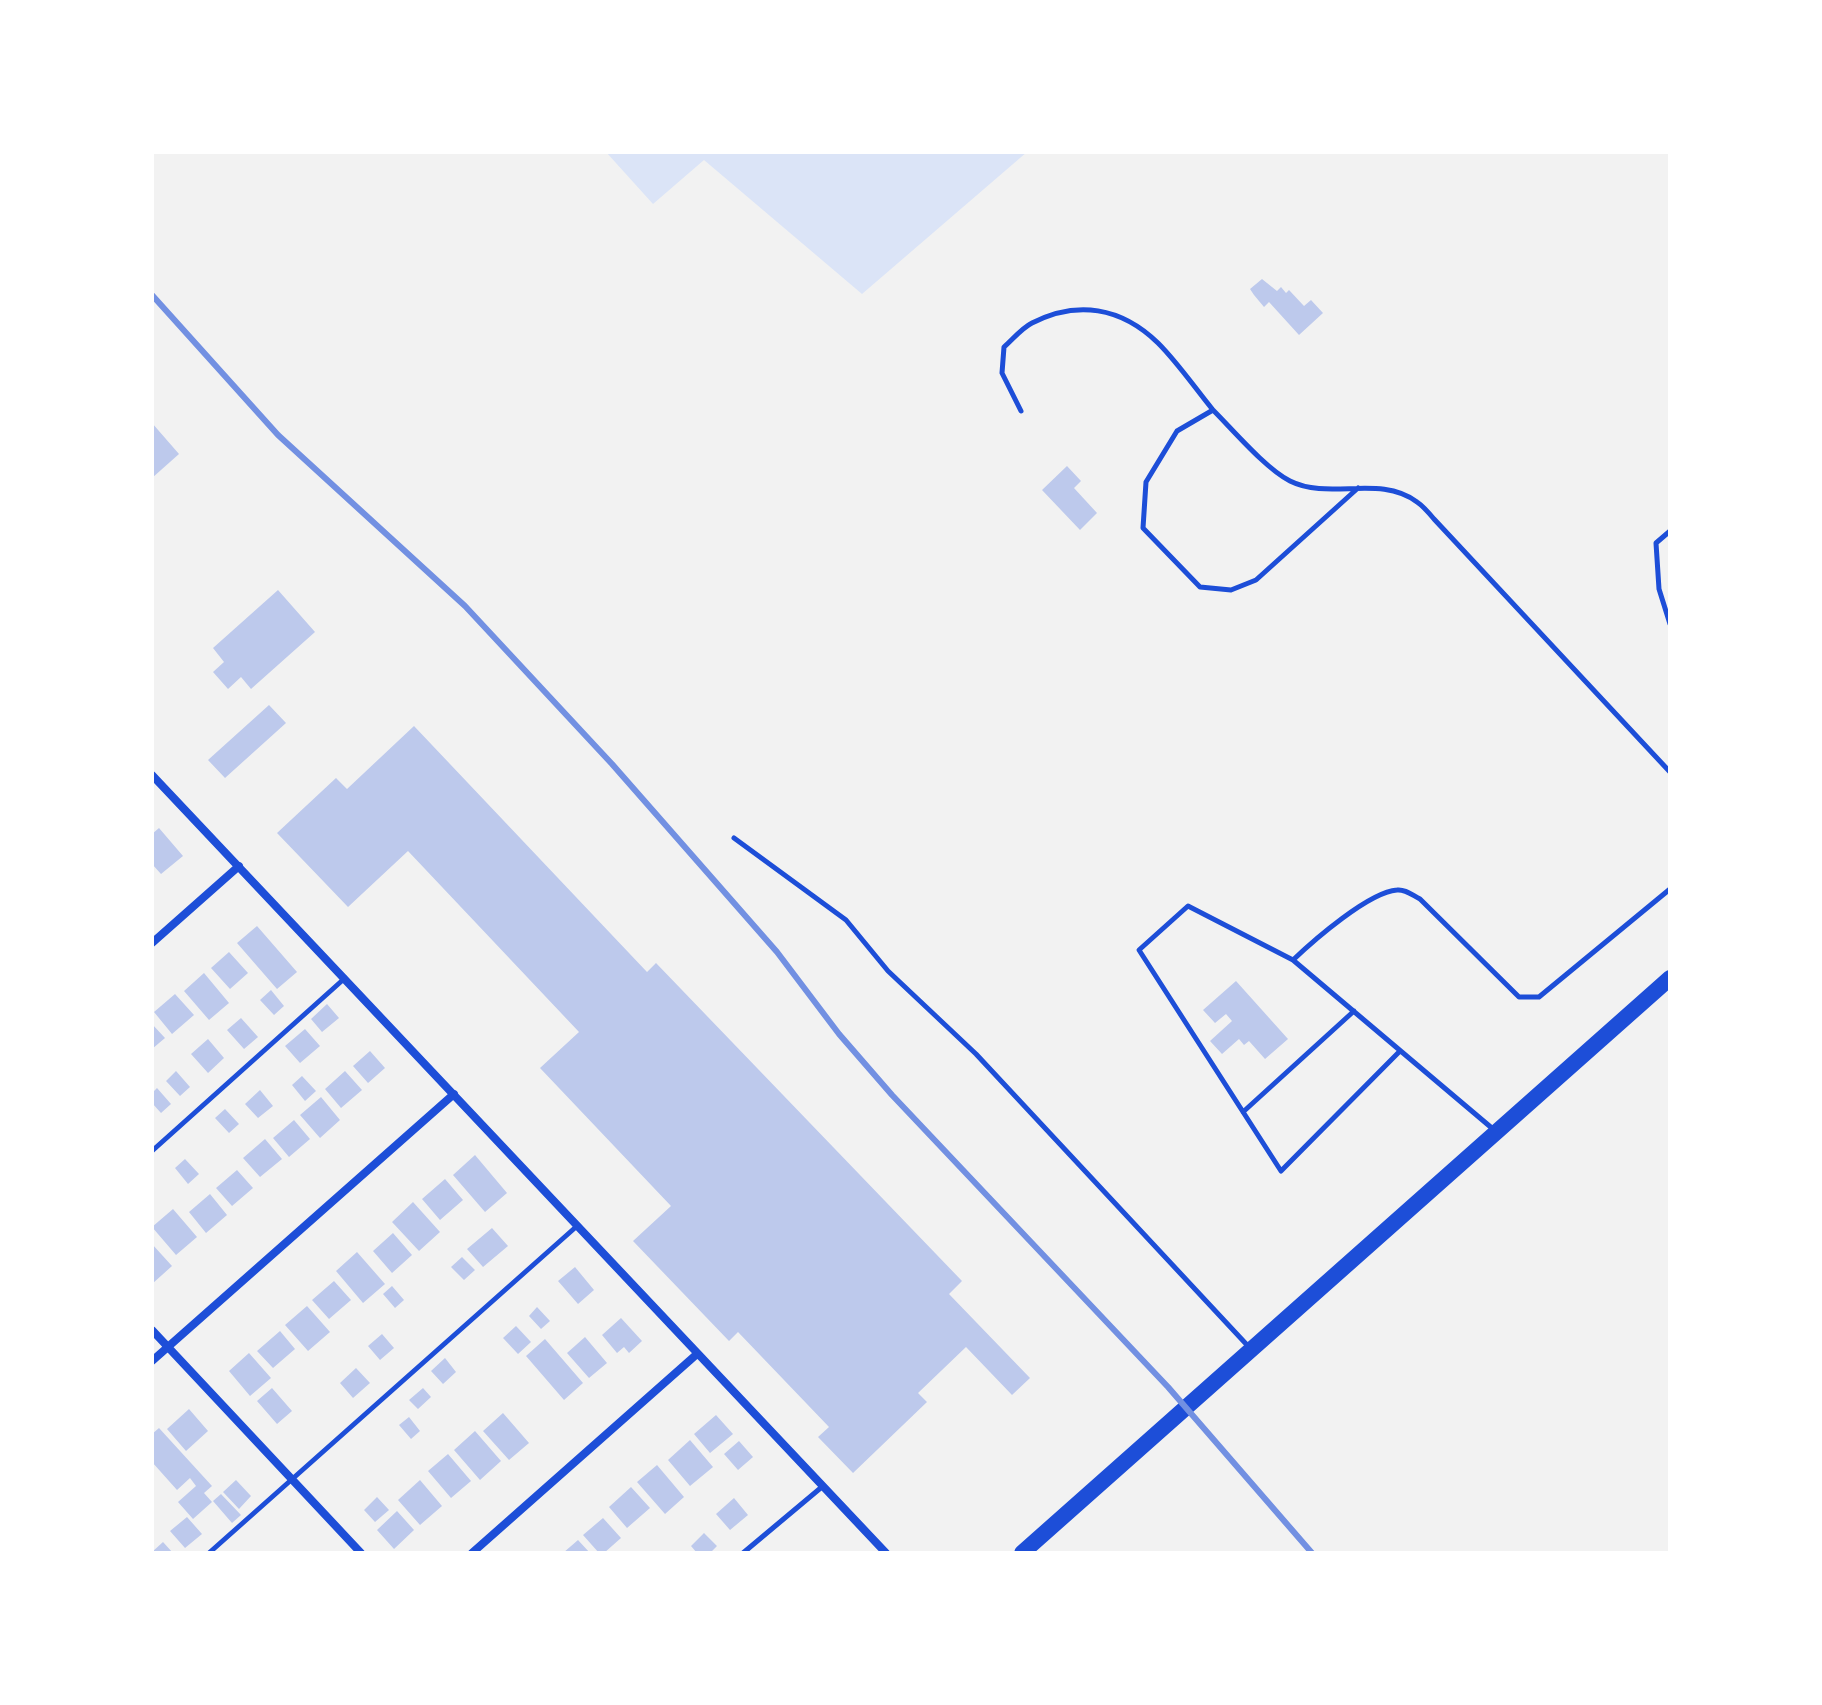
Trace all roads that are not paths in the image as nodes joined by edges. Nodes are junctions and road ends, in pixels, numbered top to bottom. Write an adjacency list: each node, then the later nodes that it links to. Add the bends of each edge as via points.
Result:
1 (1213, 410): 2 (lane, via 1157,342 1100,309 1067,310 1030,324 1004,347 1002,373); 3 (lane, via 1291,482 1311,488); 3 (lane, via 1177,431 1146,482 1143,528 1200,587 1231,590 1256,580)
2 (1021, 411)
3 (1358, 488): 6 (lane, via 1398,492 1417,502)
4 (1670, 531): 5 (lane, via 1656,543 1659,589)
5 (1670, 624)
6 (1670, 772)
7 (152, 775): 9 (street)
8 (734, 838): 24 (lane, via 846,920 888,971 976,1054)
9 (239, 866): 11 (street); 13 (street)
10 (1670, 889): 12 (lane, via 1539,997 1519,997 1420,899 1401,889 1372,899)
11 (152, 943)
12 (1293, 960): 15 (lane); 18 (lane, via 1188,906 1139,950)
13 (345, 978): 17 (street); 20 (lane)
14 (1670, 978): 19 (main road)
15 (1354, 1011): 16 (lane); 18 (lane)
16 (1400, 1051): 18 (lane, via 1281,1171); 19 (lane)
17 (454, 1094): 21 (street); 23 (street)
18 (1243, 1112)
19 (1497, 1132): 24 (main road)
20 (152, 1151)
21 (577, 1226): 25 (street); 27 (lane)
22 (152, 1330): 23 (street)
23 (168, 1347): 26 (street); 27 (street)
24 (1251, 1350): 34 (main road)
25 (697, 1354): 28 (street); 31 (street)
26 (152, 1361)
27 (293, 1480): 29 (lane); 30 (street)
28 (823, 1486): 32 (lane); 33 (street)
29 (209, 1553)
30 (361, 1553)
31 (472, 1553)
32 (743, 1553)
33 (886, 1553)
34 (1022, 1553)

